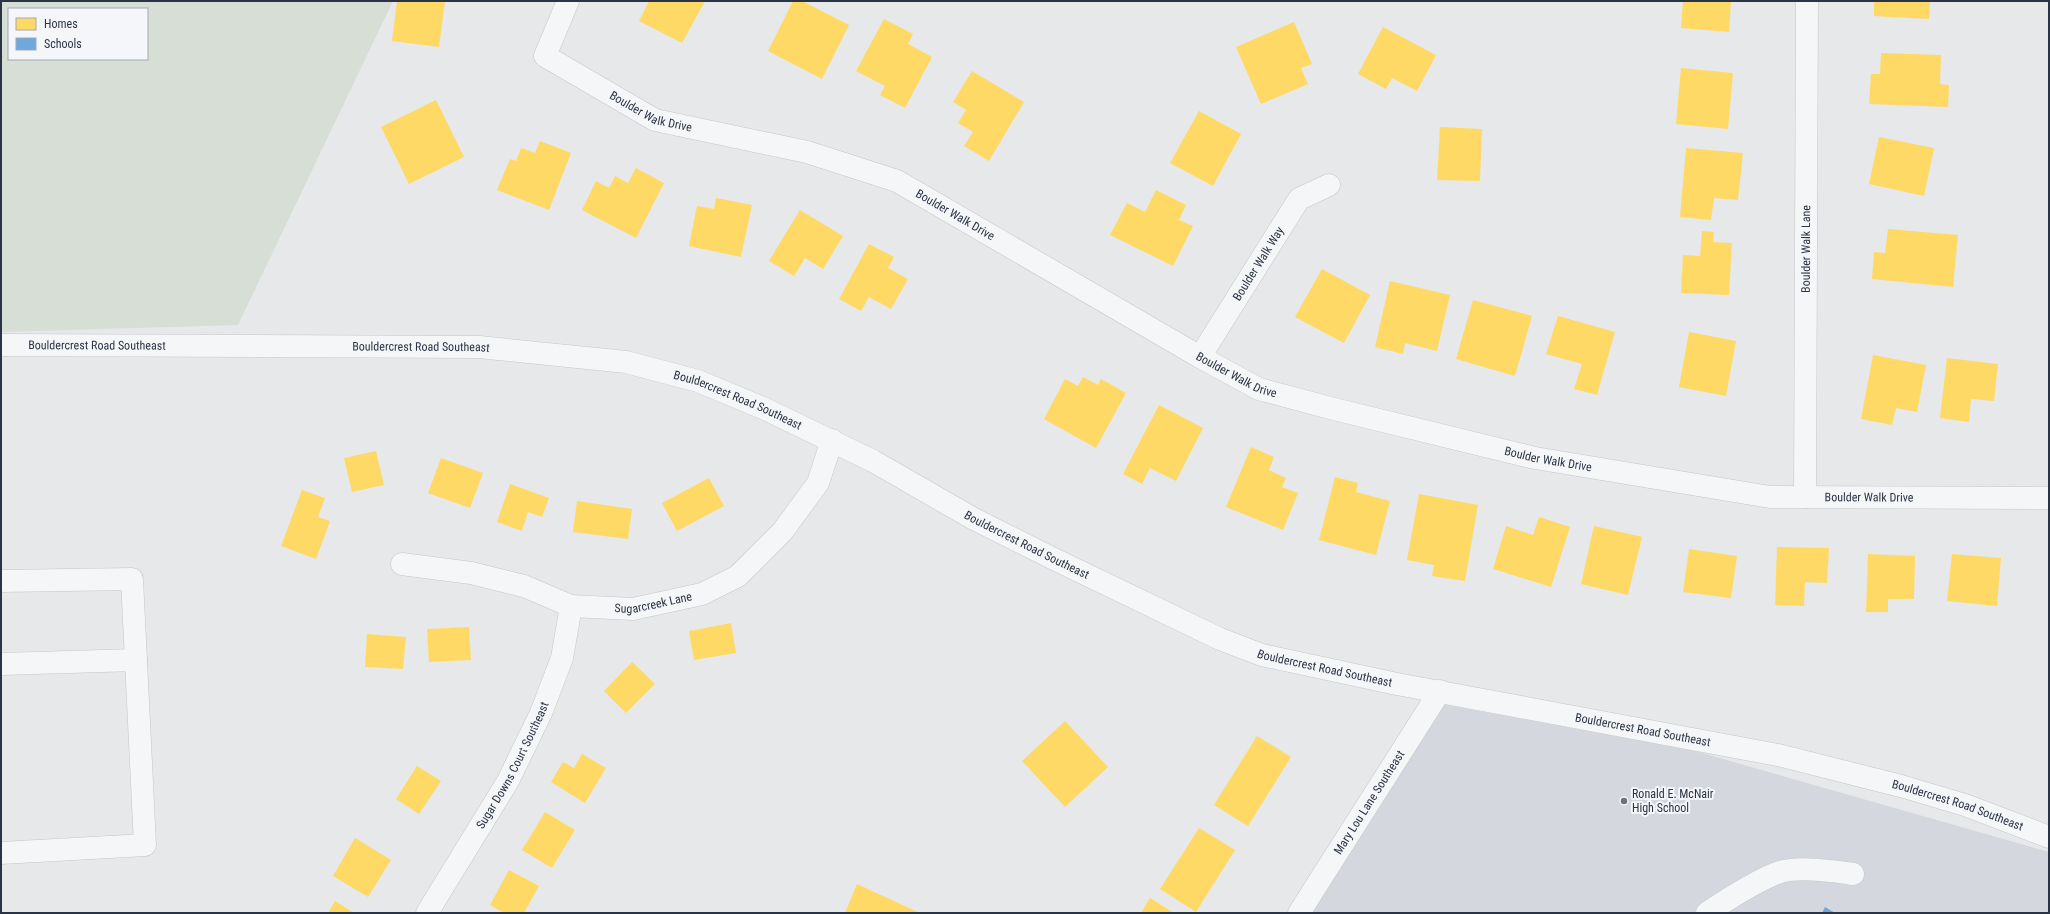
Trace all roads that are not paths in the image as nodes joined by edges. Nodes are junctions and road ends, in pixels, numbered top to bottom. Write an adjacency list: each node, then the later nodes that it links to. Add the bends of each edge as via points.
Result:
1 (568, 1): 5 (street, Boulder Walk Drive, via 545,56 655,120 807,152 897,181)
2 (1807, 1): 7 (street, Boulder Walk Lane)
3 (1329, 185): 5 (street, Boulder Walk Way, via 1299,199)
4 (1, 345): 6 (street, Bouldercrest Road Southeast, via 480,347 626,362 698,381)
5 (1200, 358): 7 (street, Boulder Walk Drive, via 1259,389 1535,458 1770,497)
6 (832, 440): 11 (street, Sugarcreek Lane, via 818,483 782,532 738,576 702,594 633,609); 14 (street, Bouldercrest Road Southeast, via 1014,539 1220,639 1262,655)
7 (1804, 497): 8 (street, Boulder Walk Drive)
8 (2049, 498)
9 (402, 564): 11 (street, Sugarcreek Lane, via 478,574 524,586)
10 (1, 581): 12 (street, via 132,579)
11 (571, 606): 18 (street, Sugar Downs Court Southeast, via 562,658 541,713 508,781)
12 (136, 660): 13 (street); 16 (street, via 145,845)
13 (1, 664)
14 (1440, 691): 15 (street, Bouldercrest Road Southeast, via 1778,755 1901,786); 19 (street, Mary Lou Lane Southeast)
15 (2049, 837)
16 (1, 853)
17 (1853, 874): 20 (street, via 1821,869 1781,872)
18 (427, 913)
19 (1299, 913)
20 (1707, 913)

